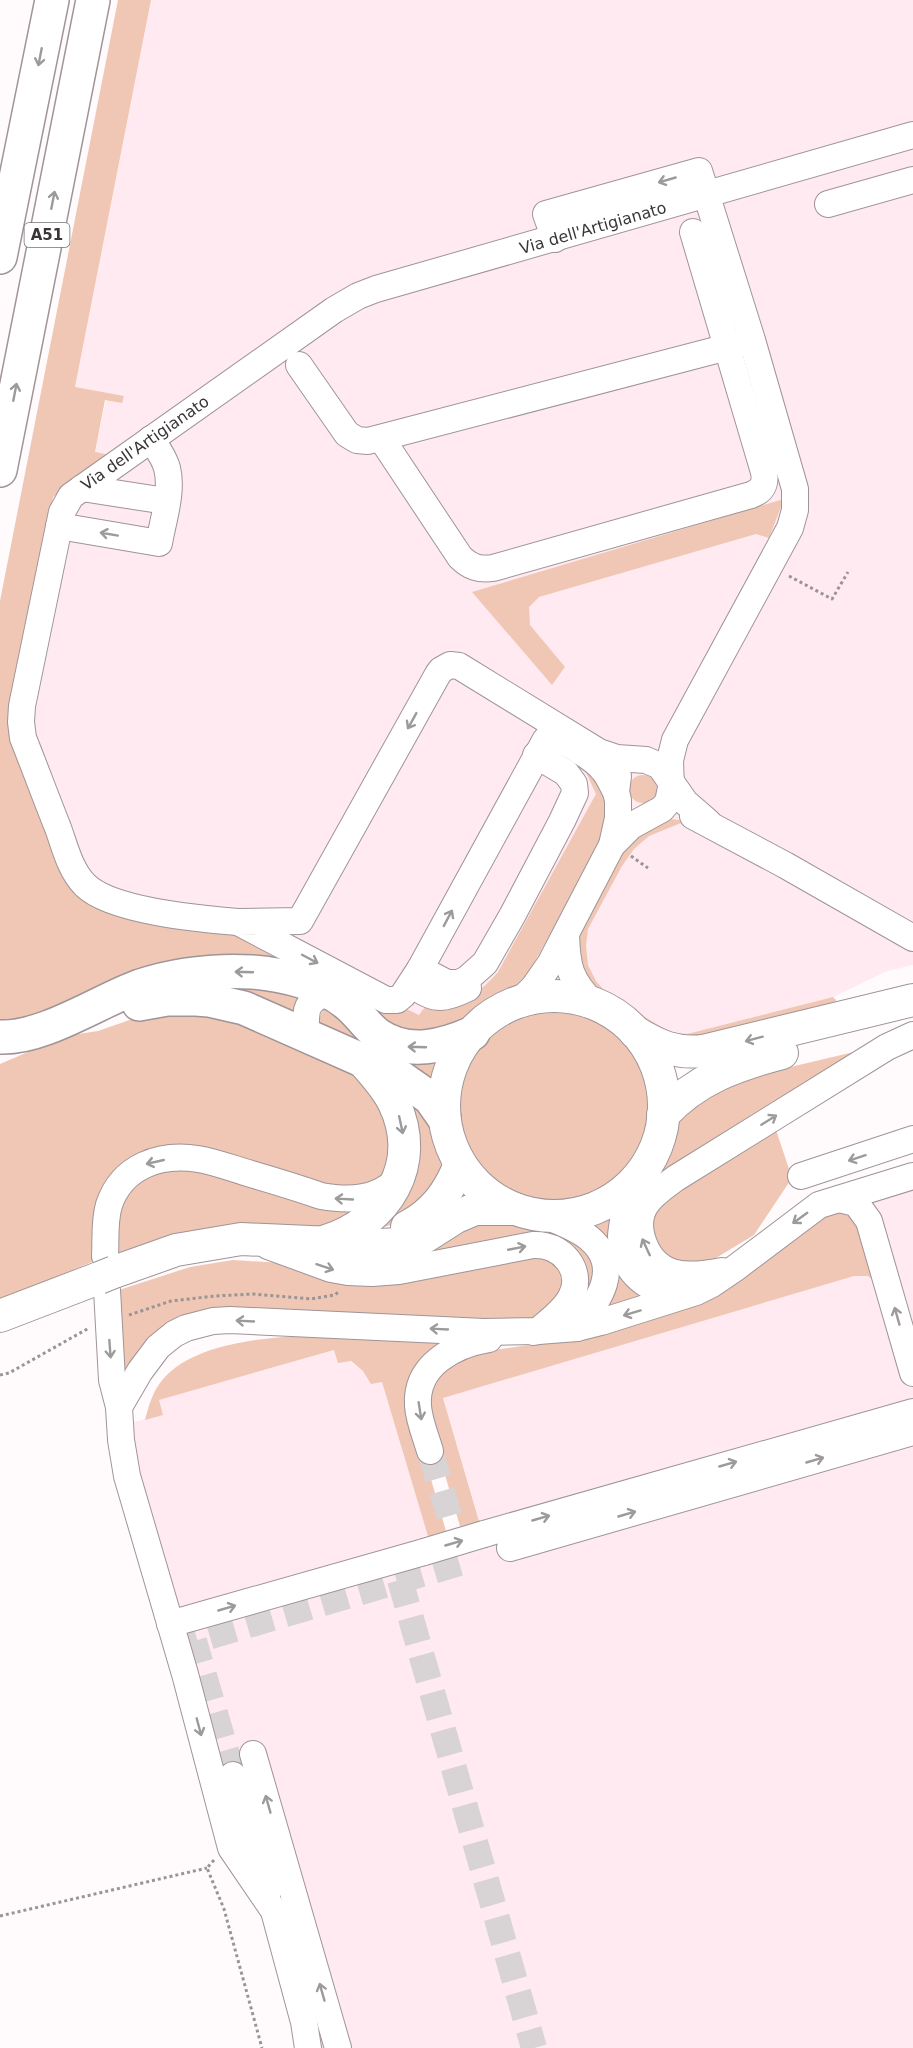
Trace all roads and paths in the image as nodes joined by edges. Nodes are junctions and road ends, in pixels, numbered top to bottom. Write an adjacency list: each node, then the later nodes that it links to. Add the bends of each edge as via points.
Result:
1 (52, 0): 8 (highway, A51, one-way to 8)
2 (93, 0): 13 (highway, A51, one-way to 2)
3 (913, 135): 5 (street, Via dell'Artigianato)
4 (913, 180): 6 (street)
5 (708, 194): 9 (street); 12 (street, Via dell'Artigianato, via 358,296)
6 (828, 204)
7 (693, 232): 9 (street)
8 (0, 257)
9 (740, 343): 11 (street); 11 (street, via 764,472 759,491 493,568 475,568 460,557); 17 (street, via 795,489 790,528)
10 (299, 365): 11 (street, via 348,434 363,441)
11 (381, 438)
12 (151, 439): 14 (street, Via dell'Artigianato); 15 (street, via 167,467)
13 (0, 470)
14 (82, 488): 15 (street); 16 (street, Via dell'Artigianato, via 71,496)
15 (166, 501): 16 (street, one-way to 16, via 159,543)
16 (59, 526): 31 (street, Via dell'Artigianato, via 21,722 23,738 72,867 86,886 116,901 168,913)
17 (760, 572): 18 (path, via 832,599); 20 (street)
18 (848, 572)
19 (471, 662): 21 (street, via 542,703)
20 (684, 721): 23 (street, via 663,744); 24 (street, via 672,750)
21 (569, 735): 23 (street, via 608,756); 31 (street, one-way to 31, via 459,666 445,666 300,921)
22 (536, 755): 25 (street, via 546,739 557,738 595,762); 30 (street, via 566,773 575,793); 35 (street, one-way to 22)
23 (638, 761): 24 (street, via 660,766); 25 (street, via 618,776)
24 (671, 782): 27 (street, via 668,802); 28 (street, via 685,802)
25 (617, 796): 27 (street, via 631,813); 29 (street, via 617,826)
26 (578, 815): 30 (street, via 545,874)
27 (649, 815): 28 (street, via 685,813); 29 (street, via 624,831)
28 (708, 822): 33 (street)
29 (612, 845): 32 (street)
30 (529, 885): 35 (street, via 490,955 474,975 453,983)
31 (238, 922): 35 (street, one-way to 35, via 386,1000 400,998)
32 (566, 932): 38 (street, via 546,971); 39 (street, via 571,973)
33 (913, 938)
34 (504, 948): 35 (street, via 482,979 448,997 435,998)
35 (415, 976)
36 (327, 992): 42 (highway, one-way to 36, via 447,1044 407,1047 378,1035 347,1004); 43 (street, via 313,998 307,1010); 45 (highway, one-way to 45, via 278,975 196,972 140,987 33,1032)
37 (913, 1000): 41 (main road, one-way to 41, via 695,1052 664,1048)
38 (520, 1001): 39 (main road, via 555,996); 42 (main road, via 498,1011)
39 (593, 1004): 41 (main road, via 615,1014)
40 (913, 1020): 48 (main road, via 777,1054 719,1074 692,1088)
41 (635, 1032): 48 (main road, via 656,1066)
42 (473, 1033): 49 (main road, via 457,1053 446,1077)
43 (306, 1035): 46 (highway, via 233,1005 167,999 125,1009); 47 (highway)
44 (913, 1035): 61 (street, one-way to 44, via 686,1275 662,1268 643,1240 640,1219 644,1207 676,1178 887,1047)
45 (0, 1038)
46 (0, 1058)
47 (360, 1058): 49 (highway, via 415,1087 430,1098); 54 (main road, one-way to 54, via 393,1100 401,1121 403,1151)
48 (663, 1115): 55 (main road, via 655,1149)
49 (444, 1118): 51 (main road)
50 (913, 1139): 52 (street, one-way to 52)
51 (460, 1164): 57 (main road, via 480,1188); 60 (main road, via 441,1200 420,1219 402,1229)
52 (801, 1176)
53 (913, 1176): 56 (street)
54 (397, 1180): 60 (main road, via 374,1215); 62 (street, one-way to 62, via 372,1196 340,1199 199,1159 152,1161 132,1171 113,1197 107,1216)
55 (630, 1185): 58 (main road, via 597,1207); 63 (street, via 621,1234 629,1267 640,1281 656,1290)
56 (839, 1198): 61 (street, one-way to 61, via 800,1217); 67 (street, one-way to 56, via 869,1221 856,1203)
57 (514, 1209): 58 (main road); 60 (main road, via 470,1211 408,1243)
58 (548, 1216): 65 (street, via 589,1238 603,1255 606,1274 602,1292)
59 (251, 1239): 60 (main road); 62 (main road, via 176,1250); 66 (street, one-way to 66, via 331,1269 357,1273 393,1272 533,1245 549,1246 569,1261 575,1285 567,1303)
60 (335, 1243)
61 (734, 1269): 63 (street)
62 (106, 1274): 64 (main road); 68 (street, one-way to 68, via 112,1380)
63 (696, 1292): 65 (street, one-way to 65)
64 (0, 1316)
65 (577, 1328): 66 (street)
66 (538, 1332): 68 (street, one-way to 68, via 213,1322 186,1328 165,1341 140,1371); 71 (street, one-way to 71, via 468,1343 435,1362 418,1400)
67 (913, 1373)
68 (119, 1407): 73 (street, via 127,1476)
69 (902, 1415): 73 (street, one-way to 69, bridge)
70 (913, 1432): 72 (street, one-way to 70)
71 (430, 1451)
72 (510, 1548)
73 (170, 1624): 78 (street, one-way to 78, via 231,1848)
74 (253, 1754): 82 (street, one-way to 74)
75 (233, 1775): 78 (street)
76 (218, 1856): 77 (path)
77 (207, 1868): 79 (path); 80 (path, via 224,1909)
78 (274, 1911): 81 (street)
79 (0, 1916)
80 (262, 2048)
81 (310, 2048)
82 (338, 2048)

